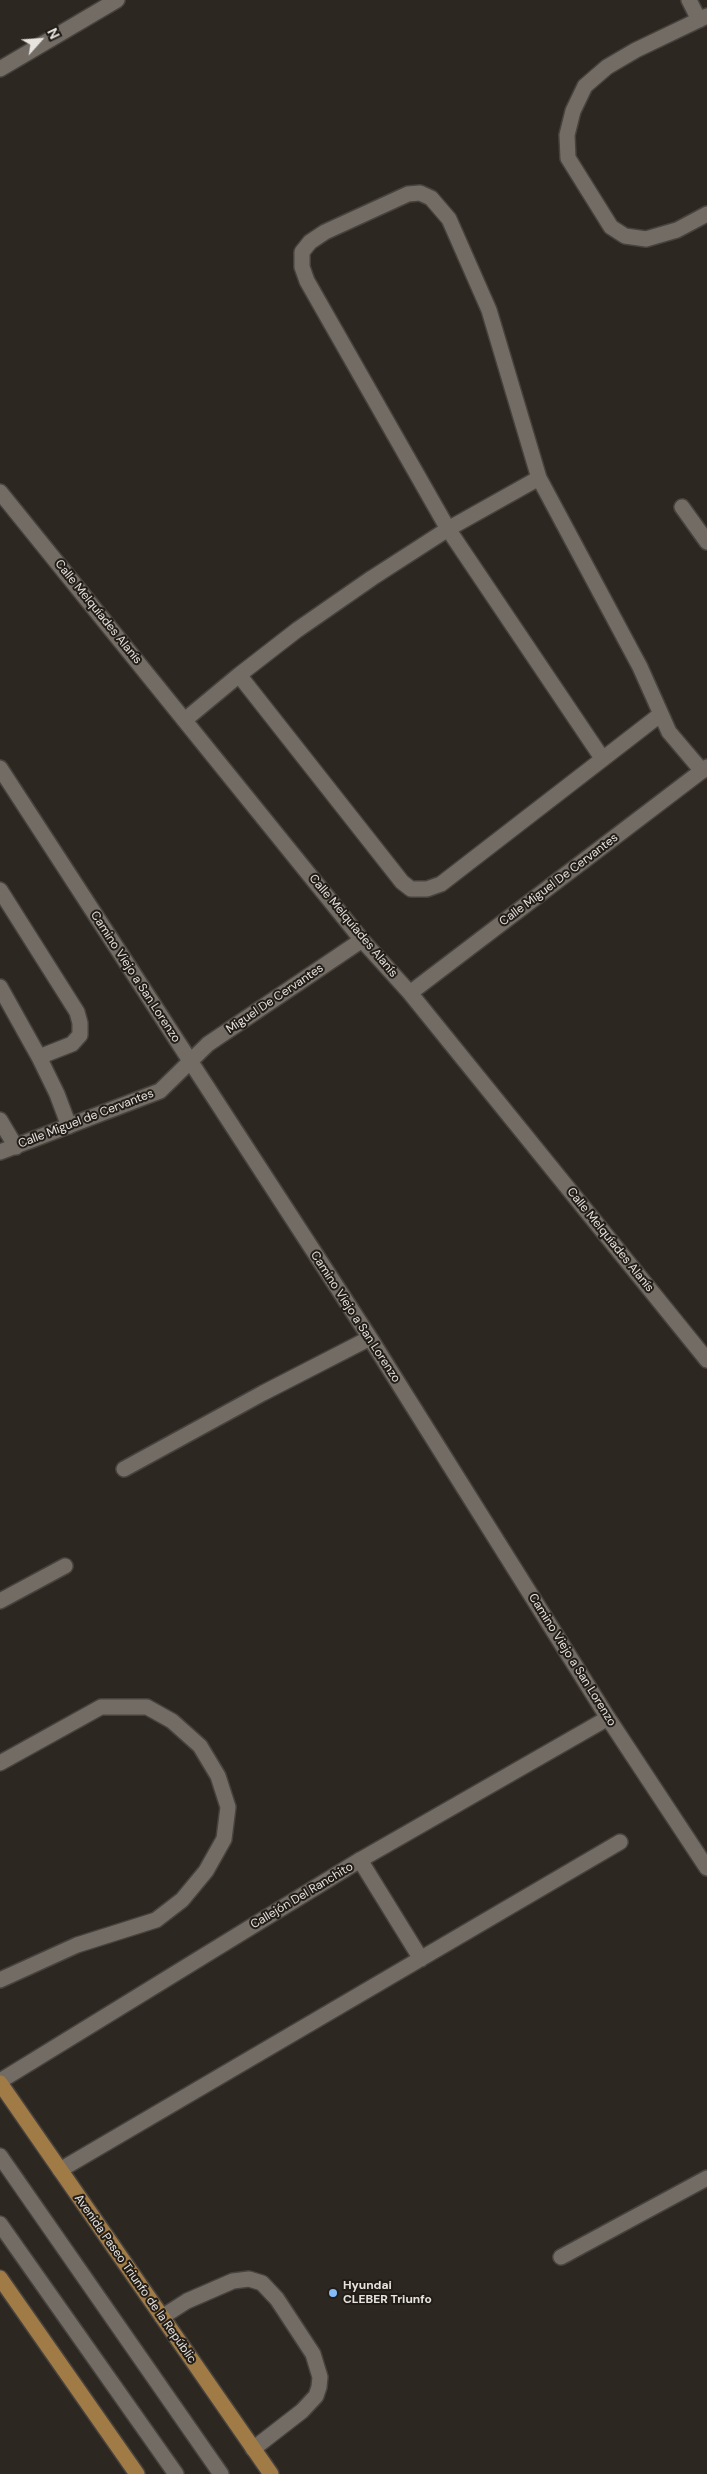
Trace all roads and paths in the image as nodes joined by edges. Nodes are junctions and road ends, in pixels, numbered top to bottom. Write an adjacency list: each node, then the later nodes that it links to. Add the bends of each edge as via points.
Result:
1 (117, 0): 4 (street)
2 (689, 0): 3 (street)
3 (703, 18): 5 (street, via 607,67 585,86 573,111 567,135 568,158 611,227 625,236 646,239 677,230)
4 (0, 69)
5 (707, 214)
6 (539, 478): 9 (street); 9 (street, via 488,310 463,248 441,209 431,198 420,193 408,194 325,232 302,252 306,281); 12 (street, via 640,667)
7 (0, 492): 13 (street, Calle Melquíades Alanís)
8 (682, 507): 10 (street)
9 (448, 529): 11 (street, via 305,625); 14 (street)
10 (707, 542)
11 (238, 675): 13 (street); 14 (street, via 402,882 411,889 427,889 441,884)
12 (661, 714): 14 (street); 16 (street, via 669,732)
13 (186, 720): 18 (street, Calle Melquíades Alanís)
14 (602, 758)
15 (0, 768): 22 (street, Camino Viejo a San Lorenzo)
16 (704, 769): 20 (street, Calle Miguel De Cervantes)
17 (0, 890): 21 (street, via 77,1012 80,1023 80,1035 72,1044)
18 (362, 940): 20 (street, Calle Melquíades Alanís); 22 (street, Miguel De Cervantes)
19 (0, 987): 21 (street)
20 (410, 993): 28 (street, Calle Melquíades Alanís)
21 (39, 1057): 24 (street)
22 (189, 1060): 24 (street, Calle Miguel de Cervantes, via 160,1090); 27 (street, Camino Viejo a San Lorenzo)
23 (0, 1120): 25 (street)
24 (69, 1126): 25 (street, Calle Miguel de Cervantes)
25 (16, 1146): 26 (street, Calle Miguel de Cervantes)
26 (0, 1152)
27 (370, 1338): 29 (street); 32 (street, Camino Viejo a San Lorenzo)
28 (707, 1360)
29 (124, 1469)
30 (65, 1566): 31 (street)
31 (0, 1601)
32 (608, 1718): 35 (street, Callejón Del Ranchito); 36 (street, Camino Viejo a San Lorenzo)
33 (0, 1763): 38 (street, via 101,1707 147,1707 172,1721 200,1746 218,1776 228,1808 224,1840 206,1871 182,1900 156,1920 77,1945)
34 (620, 1842): 37 (street)
35 (360, 1860): 37 (street); 39 (street, Callejón Del Ranchito)
36 (707, 1868)
37 (420, 1959): 41 (street)
38 (0, 1980)
39 (0, 2082): 41 (main road, Avenida Paseo Triunfo de la Repúblic)
40 (0, 2156): 50 (street)
41 (60, 2170): 46 (main road, Avenida Paseo Triunfo de la Repúblic)
42 (707, 2178): 44 (street)
43 (0, 2224): 49 (street)
44 (561, 2257)
45 (0, 2278): 48 (main road)
46 (162, 2317): 47 (main road, Avenida Paseo Triunfo de la Repúblic); 47 (street, via 187,2301 232,2281 249,2279 262,2283 277,2298 313,2354 320,2377 319,2387 316,2396 302,2411)
47 (253, 2449): 51 (main road, Avenida Paseo Triunfo de la Repúblic)
48 (136, 2474)
49 (176, 2474)
50 (220, 2474)
51 (271, 2474)

